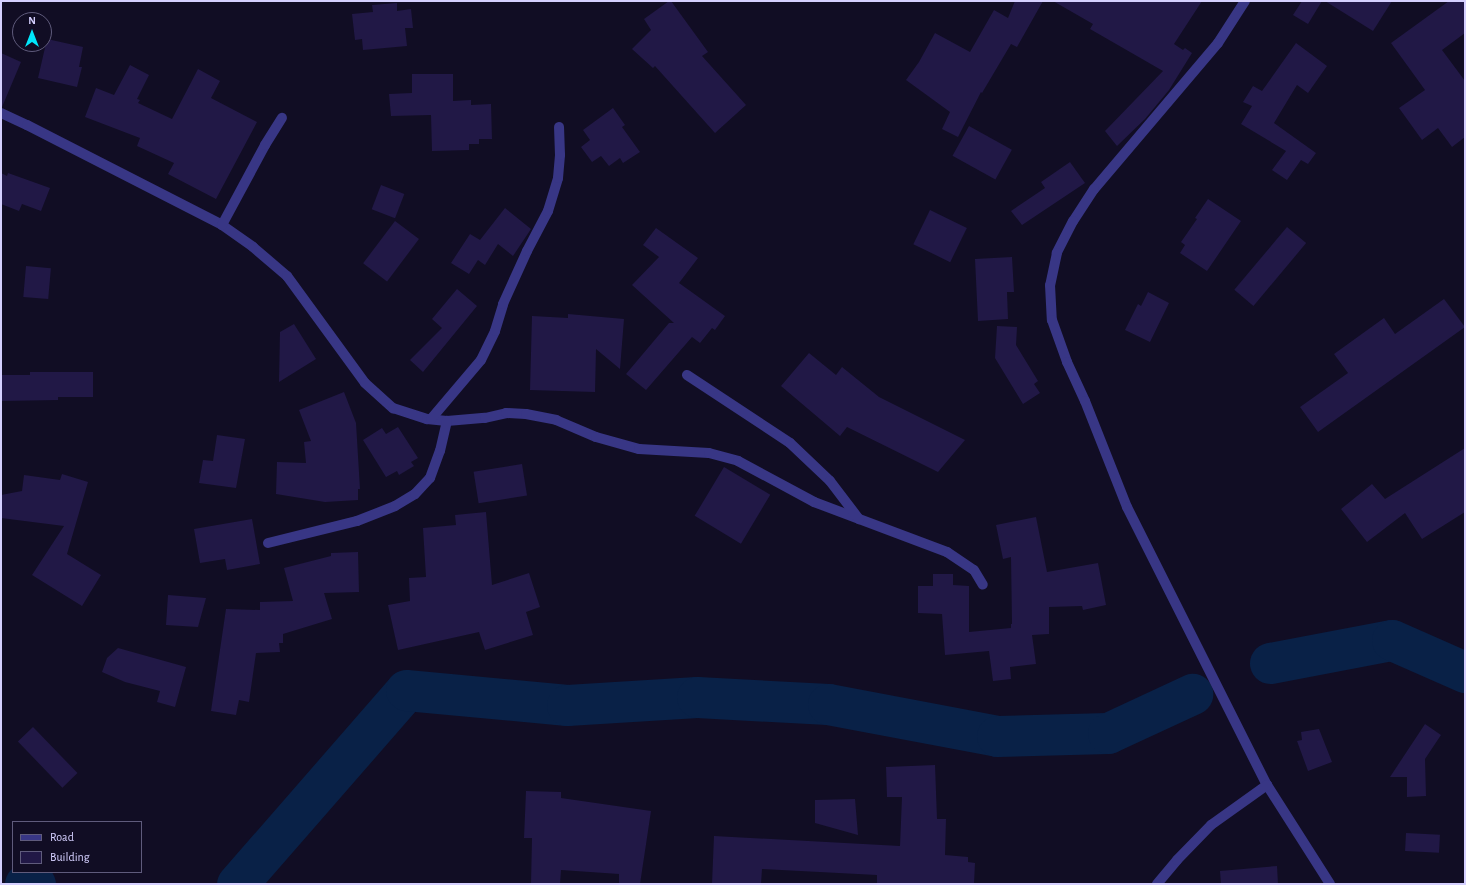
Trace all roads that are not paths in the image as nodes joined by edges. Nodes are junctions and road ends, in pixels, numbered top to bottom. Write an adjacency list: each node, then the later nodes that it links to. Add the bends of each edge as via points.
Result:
1 (1245, 1): 12 (street, via 1218,43 1094,190 1073,221 1057,253 1050,285 1052,320 1127,507)
2 (1, 113): 5 (street)
3 (282, 118): 5 (street)
4 (559, 127): 7 (street, via 558,178 548,210 506,297 495,332 481,360)
5 (222, 225): 7 (street, via 287,276 365,383 393,408)
6 (687, 375): 9 (street, via 790,443 830,481)
7 (431, 419): 8 (street)
8 (447, 420): 9 (street, via 485,418 506,413 526,414 556,420 596,437 639,449 709,453 738,461 814,502); 10 (street, via 440,451 430,478 415,494 396,506 357,521)
9 (858, 519): 11 (street, via 947,552 974,570)
10 (268, 543)
11 (983, 585)
12 (1267, 785): 13 (street, via 1211,825); 14 (street)
13 (1157, 884)
14 (1330, 884)

